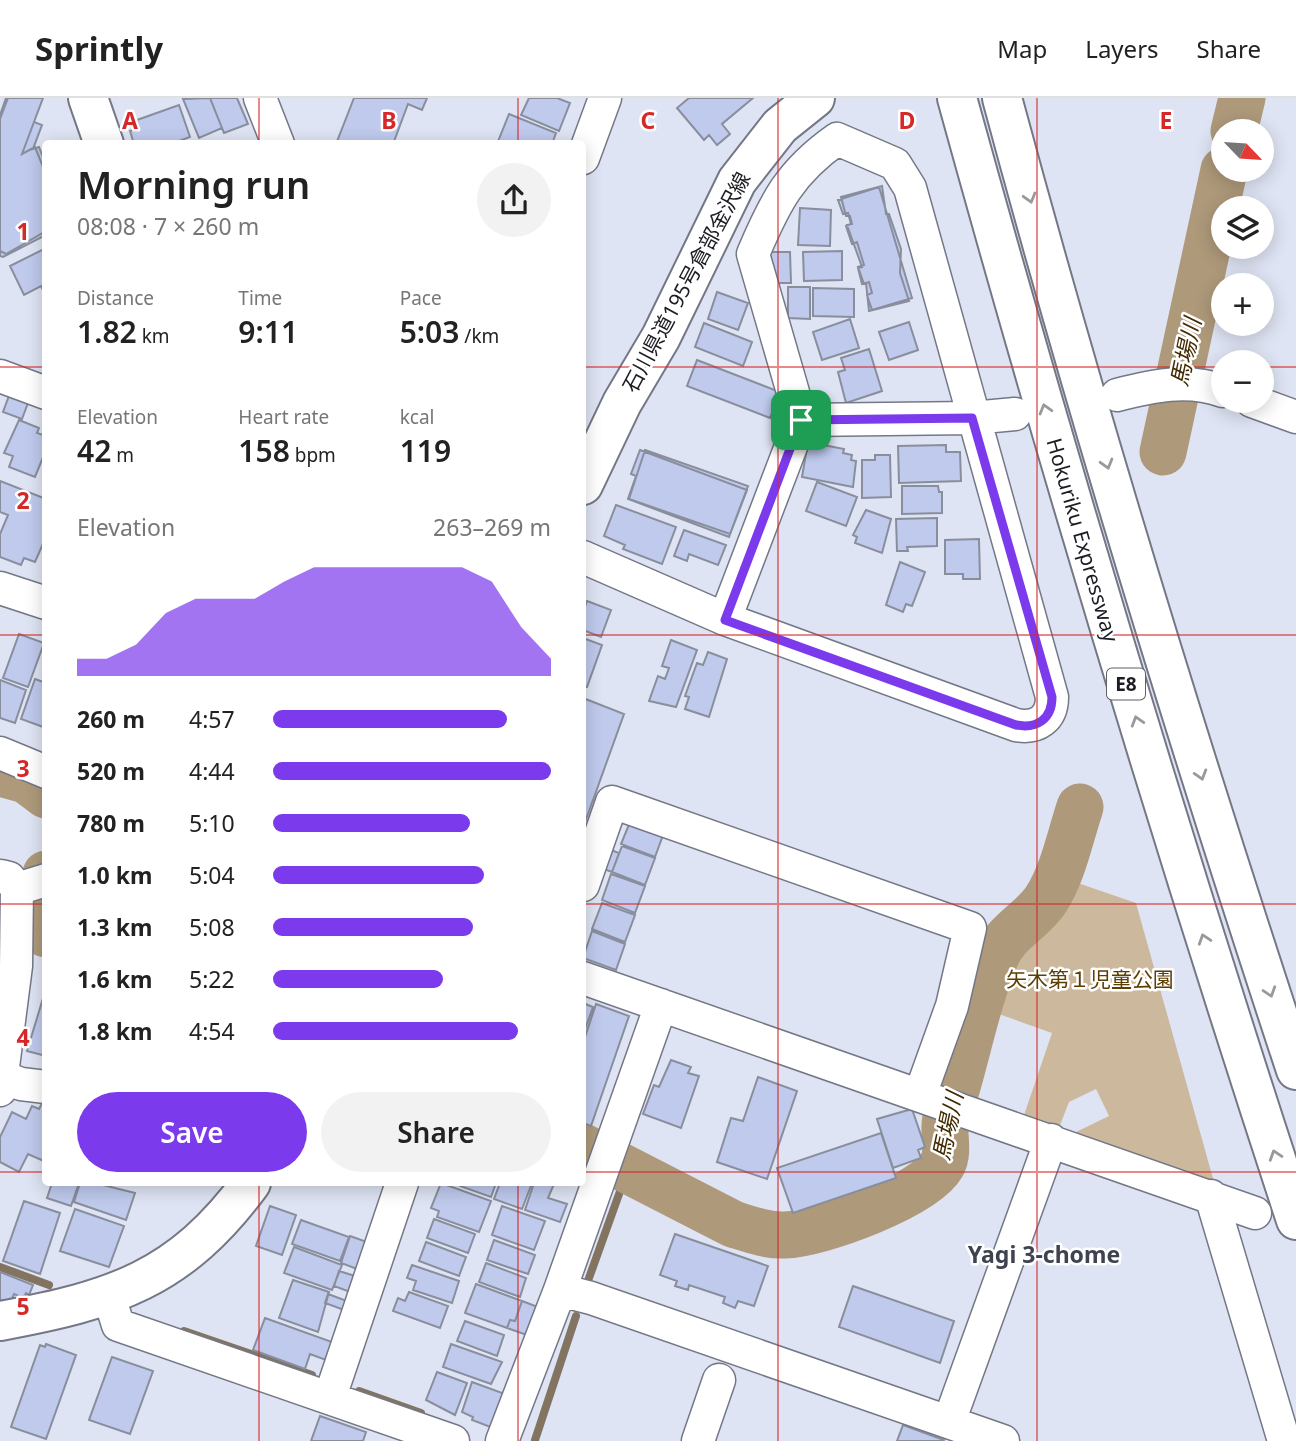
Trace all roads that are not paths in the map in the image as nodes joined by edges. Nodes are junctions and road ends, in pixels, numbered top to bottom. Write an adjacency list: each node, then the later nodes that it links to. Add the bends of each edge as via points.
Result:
1 (89, 98): 7 (main road)
2 (260, 98): 8 (street)
3 (605, 98): 9 (street)
4 (815, 98): 19 (main road, 石川県道195号倉部金沢線, via 763,143 737,181)
5 (957, 98): 40 (main road, Hokuriku Expressway / E8, one-way to 5, via 1189,895 1107,624)
6 (1002, 98): 30 (main road, E8, one-way to 30, via 1127,533)
7 (103, 140)
8 (276, 140)
9 (586, 150)
10 (0, 376): 12 (street)
11 (1211, 386): 13 (street, via 1158,384)
12 (42, 392)
13 (1117, 395)
14 (1274, 408): 16 (street)
15 (1015, 414): 17 (street)
16 (1296, 416)
17 (972, 418): 18 (street); 18 (street, via 910,188 895,164 837,139 807,160 787,186 753,254); 23 (street, via 1052,697 1045,719 1032,726 1016,725)
18 (801, 420): 23 (street)
19 (586, 479)
20 (586, 558): 23 (street)
21 (0, 588): 22 (street)
22 (42, 602)
23 (725, 620)
24 (0, 753): 25 (street)
25 (42, 770)
26 (586, 876): 33 (street, via 612,802 970,928)
27 (23, 883): 31 (street)
28 (586, 979): 29 (street)
29 (661, 1005): 33 (street); 35 (street, via 612,1146)
30 (1296, 1070)
31 (1, 1081): 32 (street)
32 (42, 1087)
33 (928, 1098): 34 (street)
34 (1051, 1140): 38 (street); 46 (street)
35 (593, 1183): 41 (street)
36 (249, 1186): 42 (main road, via 191,1251)
37 (401, 1186): 45 (street)
38 (1211, 1196): 39 (street); 51 (street)
39 (1255, 1213)
40 (1296, 1220)
41 (560, 1290): 46 (street); 48 (street)
42 (109, 1296): 43 (main road); 45 (street, via 118,1325)
43 (0, 1321)
44 (719, 1380): 49 (street)
45 (330, 1397): 47 (street)
46 (949, 1422): 50 (street)
47 (453, 1441)
48 (502, 1441)
49 (698, 1441)
50 (1003, 1441)
51 (1284, 1441)

